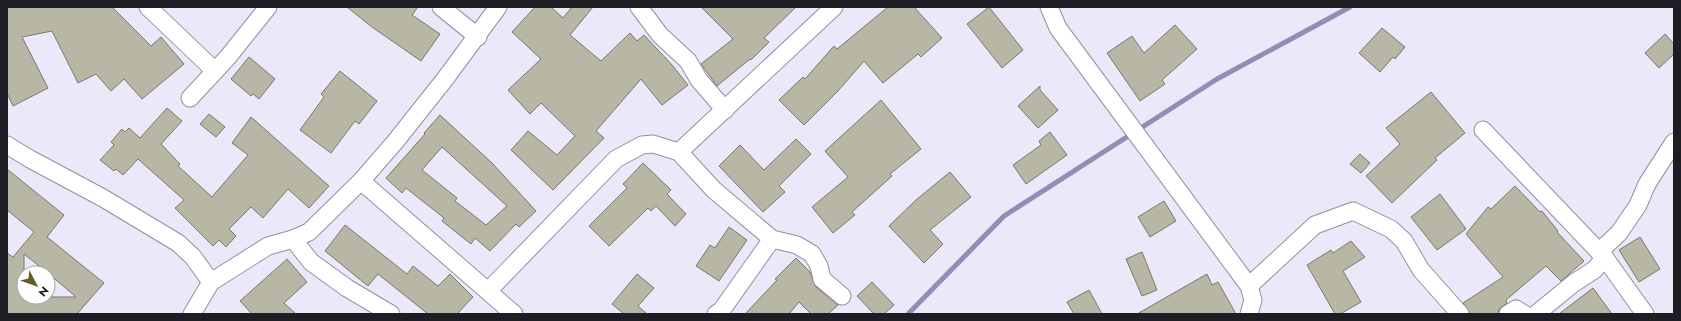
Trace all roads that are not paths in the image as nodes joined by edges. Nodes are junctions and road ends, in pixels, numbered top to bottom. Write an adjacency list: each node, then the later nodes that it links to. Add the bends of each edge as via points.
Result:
1 (148, 7): 9 (street)
2 (268, 7): 9 (street)
3 (441, 7): 8 (street)
4 (498, 7): 8 (street)
5 (639, 7): 11 (street, via 660,35 688,61 699,80)
6 (834, 7): 11 (street)
7 (1049, 7): 21 (street, via 1058,28)
8 (478, 36): 16 (street, via 395,142)
9 (214, 71): 10 (street)
10 (190, 98)
11 (725, 110): 15 (street)
12 (1483, 130): 19 (street)
13 (1674, 142): 19 (street, via 1647,184 1638,206)
14 (7, 145): 20 (street, via 178,243)
15 (679, 152): 17 (street, via 714,190); 22 (street, via 653,144 642,145 616,159)
16 (360, 181): 18 (street, via 309,232); 22 (street)
17 (772, 238): 23 (street, via 797,245 812,254 820,266 822,278); 27 (street, via 721,311)
18 (293, 239): 20 (street, via 268,246); 25 (street, via 311,262 347,288)
19 (1602, 255): 32 (street, via 1594,270); 33 (street)
20 (211, 282): 24 (street)
21 (1249, 286): 28 (street, via 1253,300); 29 (street, via 1315,225 1353,211 1396,233 1404,241 1421,270)
22 (488, 291): 26 (street)
23 (842, 296)
24 (193, 313)
25 (391, 314)
26 (514, 314)
27 (716, 314)
28 (1249, 314)
29 (1460, 314)
30 (1508, 314): 31 (street, via 1516,309)
31 (1524, 314)
32 (1536, 314)
33 (1645, 314)

